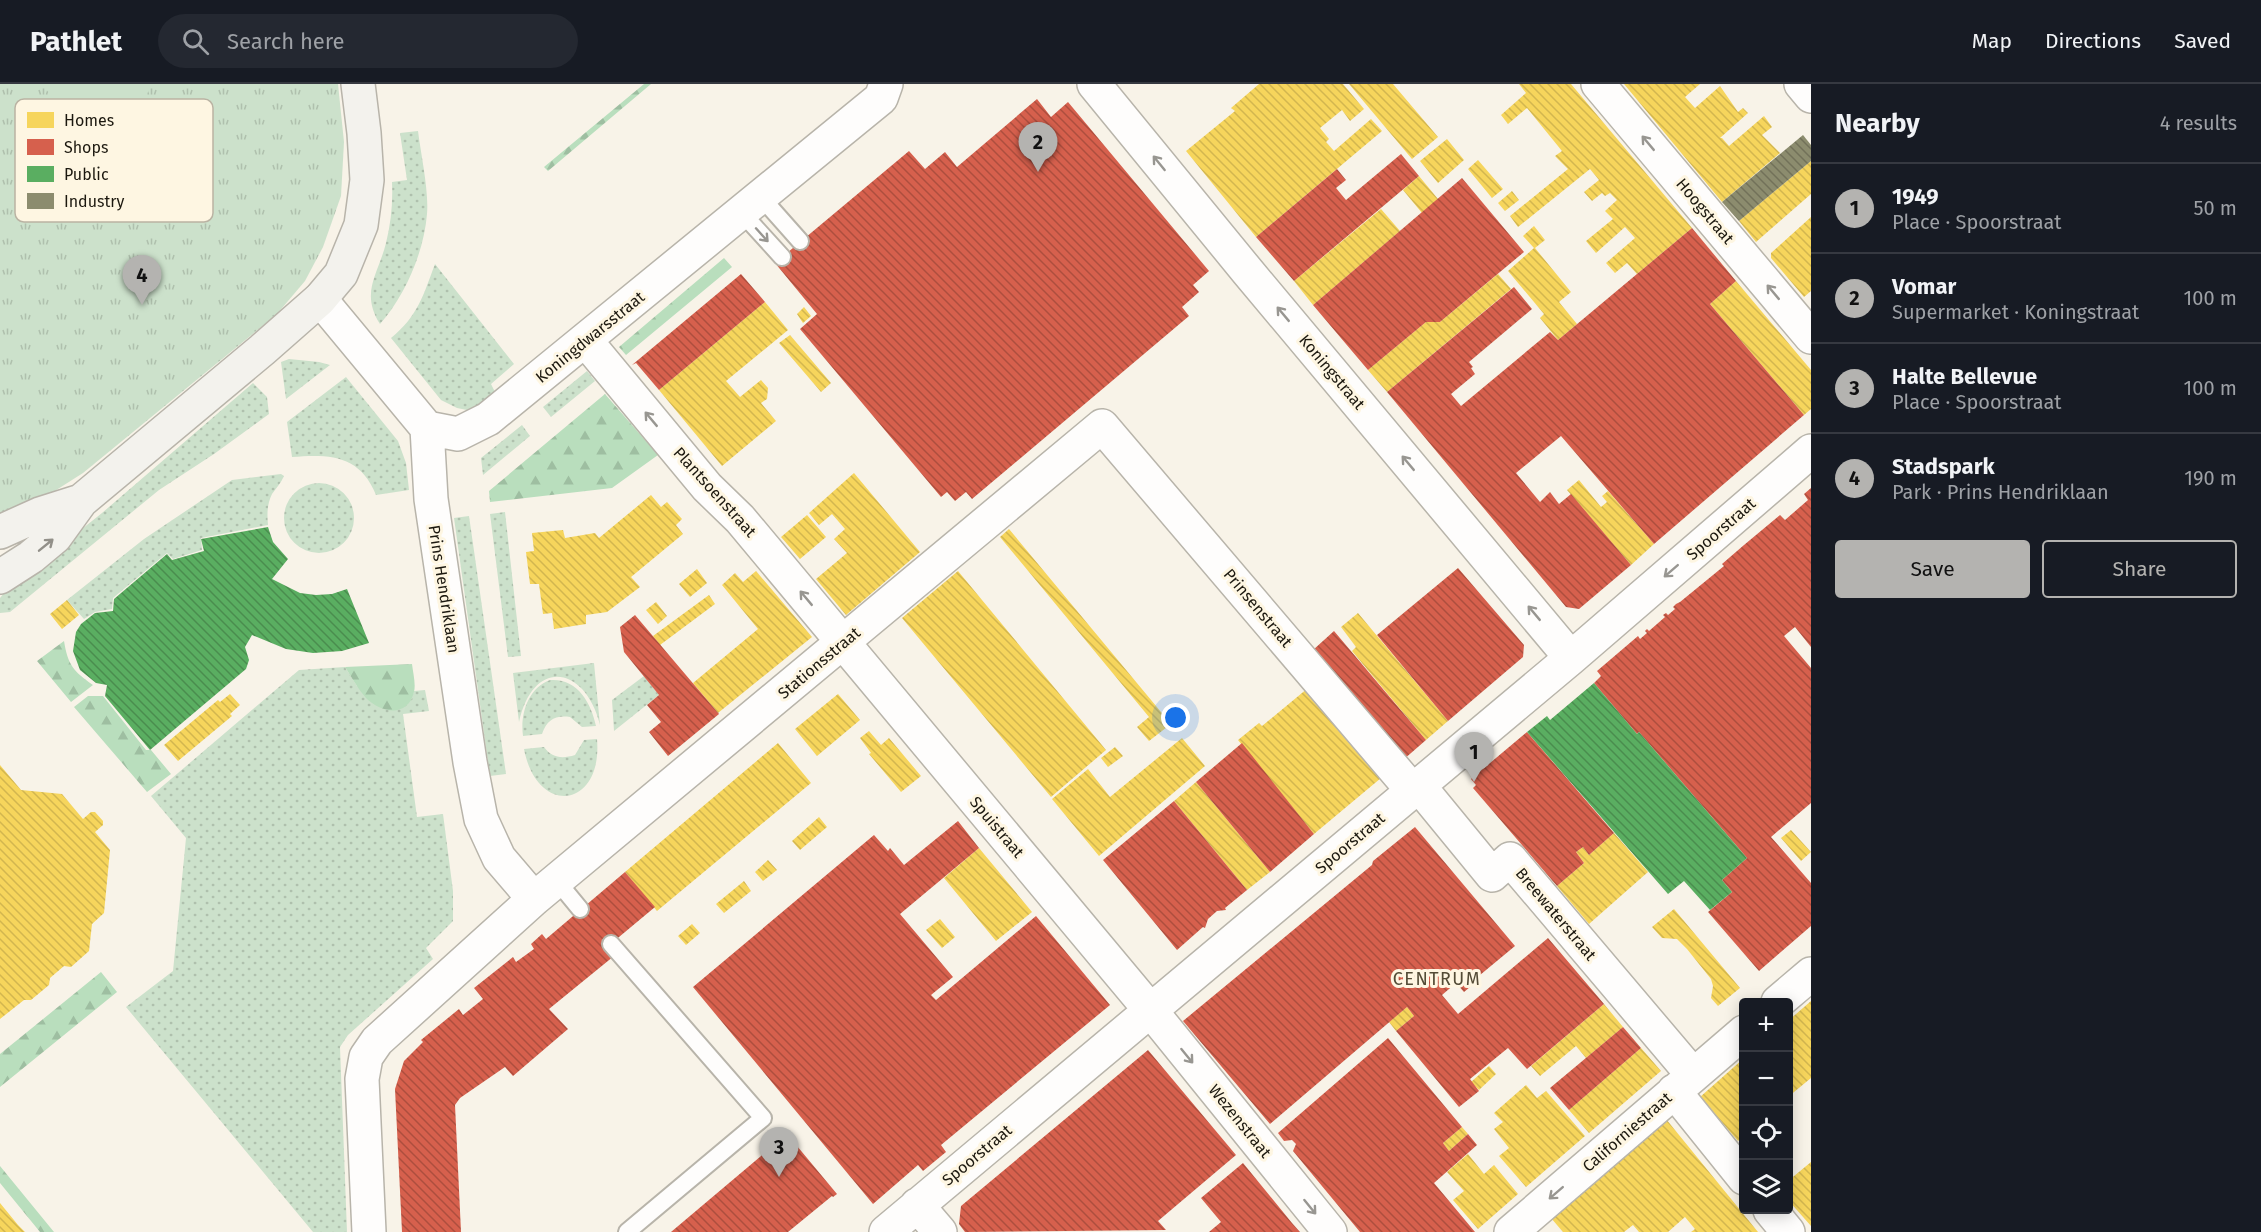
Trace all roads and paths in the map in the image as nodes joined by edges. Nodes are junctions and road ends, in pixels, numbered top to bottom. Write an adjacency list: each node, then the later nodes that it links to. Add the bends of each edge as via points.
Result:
1 (358, 84): 10 (main road, via 367,180 365,207 349,258)
2 (886, 84): 7 (street, Koningdwarsstraat, via 880,98)
3 (1094, 84): 20 (street, Koningstraat, one-way to 3)
4 (1598, 84): 11 (street, Hoogstraat, one-way to 4)
5 (1801, 84): 6 (street)
6 (1811, 96)
7 (751, 205): 8 (lane); 9 (lane, one-way to 9); 12 (street, Koningdwarsstraat)
8 (800, 241)
9 (782, 257)
10 (320, 299): 14 (street); 16 (main road)
11 (1811, 337)
12 (586, 341): 14 (street, Koningdwarsstraat, via 488,419 458,434); 19 (street, Plantsoenstraat, one-way to 12)
13 (1102, 426): 19 (street, Stationsstraat); 21 (street, Prinsenstraat)
14 (427, 428): 22 (street, Prins Hendriklaan, via 431,499 481,819 498,858)
15 (1811, 451): 20 (street, Spoorstraat, one-way to 20)
16 (81, 501): 17 (main road); 18 (main road, one-way to 16, via 56,537)
17 (0, 532)
18 (0, 577)
19 (844, 643): 22 (street, Stationsstraat); 27 (street, Spuistraat)
20 (1571, 658): 21 (street, Spoorstraat)
21 (1416, 789): 27 (street, Spoorstraat); 29 (street, Breewaterstraat, via 1492,875 1510,859 1662,1040)
22 (545, 890): 23 (lane); 33 (street, Stationsstraat, via 377,1041 366,1056 362,1079)
23 (580, 909)
24 (611, 944): 34 (lane, via 764,1118)
25 (1811, 974): 26 (street)
26 (1783, 998)
27 (1150, 1011): 31 (street, Spoorstraat); 37 (street, Wezenstraat, one-way to 37)
28 (1739, 1035): 29 (street, Californiestraat)
29 (1683, 1083): 30 (street, Breewaterstraat); 38 (street, Californiestraat, one-way to 38)
30 (1739, 1167)
31 (918, 1205): 35 (street, Spoorstraat); 36 (street)
32 (1774, 1214): 39 (street)
33 (369, 1232)
34 (627, 1232)
35 (886, 1232)
36 (940, 1232)
37 (1330, 1232)
38 (1511, 1232)
39 (1788, 1232)

